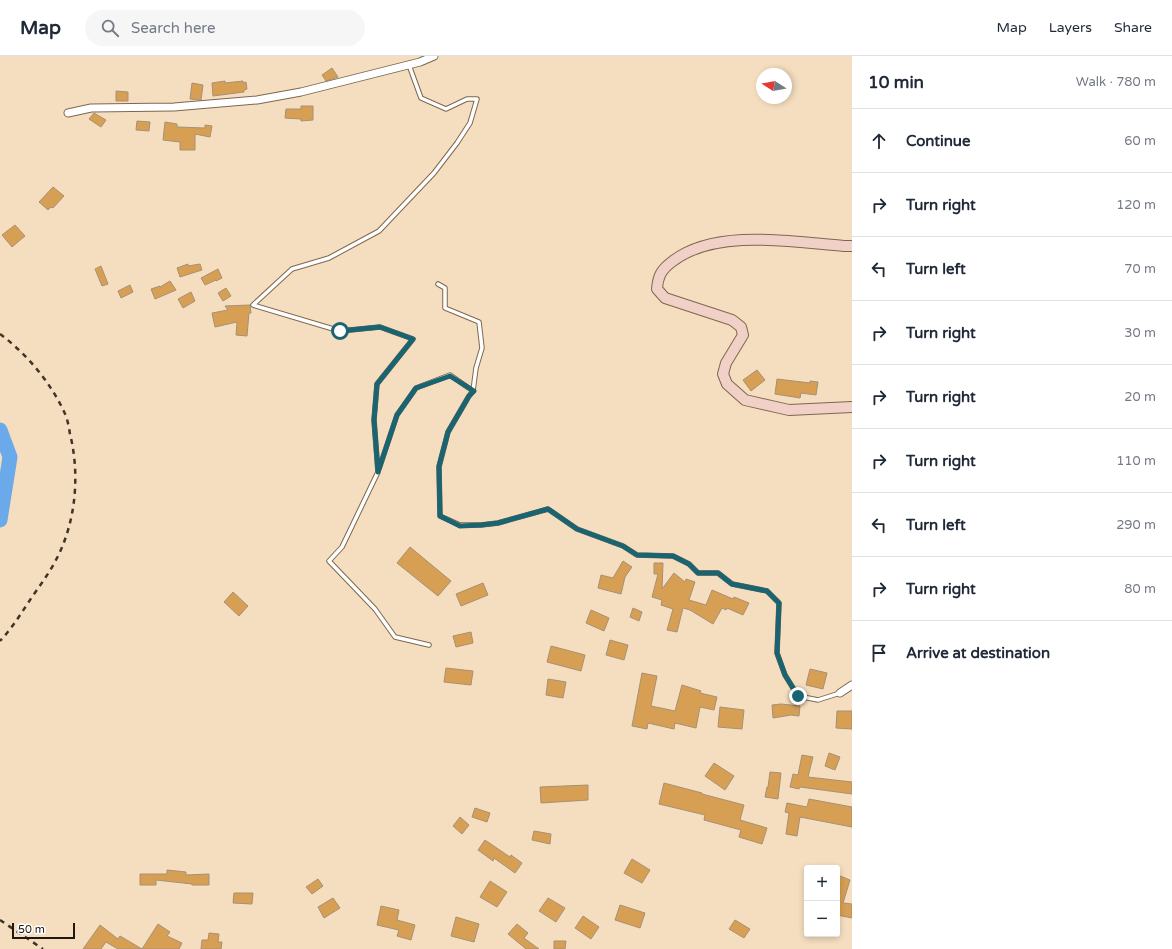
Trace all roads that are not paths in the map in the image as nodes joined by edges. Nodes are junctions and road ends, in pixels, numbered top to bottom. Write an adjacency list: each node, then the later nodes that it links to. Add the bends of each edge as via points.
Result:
1 (434, 56): 2 (street)
2 (409, 65): 3 (street, via 301,92 257,100 174,107 91,108); 8 (lane, via 421,98 446,109 467,99 477,99 470,123 434,173 379,230 329,258 292,269 253,305 340,331 380,327 413,339 377,384 374,420)
3 (68, 113)
4 (852, 246): 7 (street, via 773,240 720,242 684,253 664,268 658,279 657,289 665,298 732,320 741,327 743,335 726,363 723,374 727,384 745,400 789,410)
5 (438, 284): 6 (lane, via 445,288 445,308 479,322 482,348 476,368)
6 (474, 391): 8 (lane, via 450,376 416,388 397,415); 11 (lane, via 448,432 439,466 440,516 460,526 481,525 498,523 548,509 577,529 623,546 637,555 673,556 689,564 698,573 718,573 732,584 767,591 779,603 777,653 785,675 798,696 818,700)
7 (852, 408)
8 (378, 472): 9 (lane, via 342,547 329,562 375,609 396,637)
9 (429, 645)
10 (852, 684): 11 (street)
11 (840, 693)

